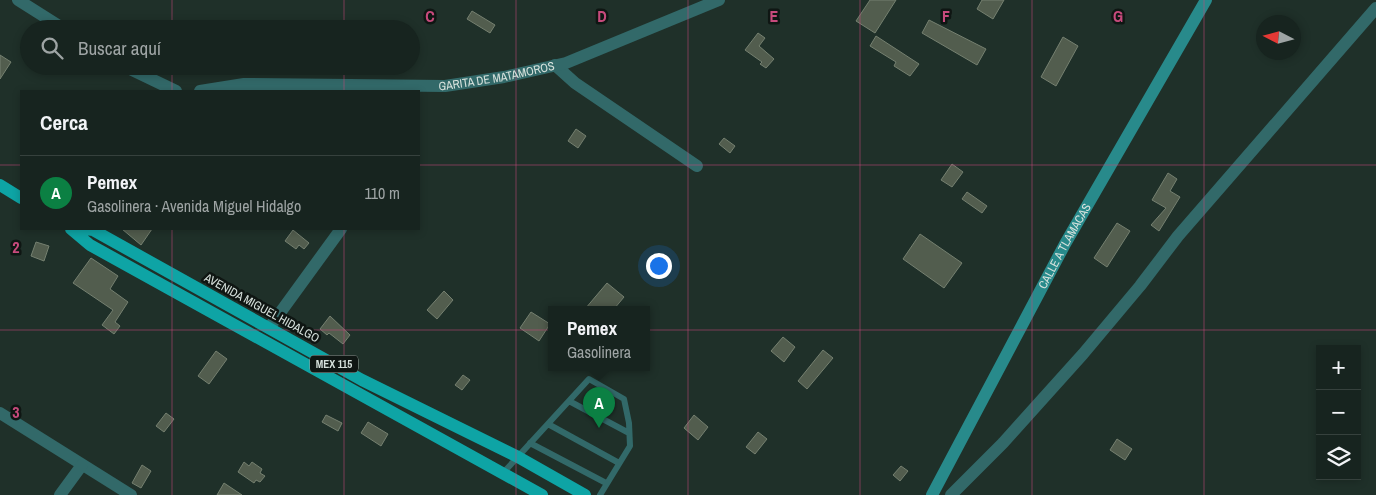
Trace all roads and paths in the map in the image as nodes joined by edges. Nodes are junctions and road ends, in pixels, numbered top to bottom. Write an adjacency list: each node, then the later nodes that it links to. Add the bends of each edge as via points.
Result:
1 (18, 0): 5 (street)
2 (719, 0): 6 (street, GARITA DE MATAMOROS)
3 (1206, 0): 36 (main road, CALLE A TLAMACAS, via 1065,244)
4 (1376, 8): 37 (street, via 1178,236 1089,346 1003,443)
5 (50, 20)
6 (555, 65): 9 (street, GARITA DE MATAMOROS, via 444,86 244,84); 10 (street, via 575,83)
7 (141, 75): 8 (street)
8 (174, 90)
9 (206, 90)
10 (697, 166)
11 (0, 185): 12 (main road)
12 (20, 197)
13 (72, 230): 17 (main road, MEX 115, via 90,245)
14 (93, 230): 16 (main road, AVENIDA MIGUEL HIDALGO / MEX 115)
15 (341, 230): 18 (street)
16 (242, 313): 17 (main road); 18 (main road, AVENIDA MIGUEL HIDALGO / MEX 115)
17 (236, 326): 20 (main road, MEX 115)
18 (269, 328): 19 (main road, AVENIDA MIGUEL HIDALGO / MEX 115)
19 (362, 380): 20 (main road); 26 (main road, AVENIDA MIGUEL HIDALGO / MEX 115)
20 (356, 392): 29 (main road, MEX 115)
21 (569, 401): 23 (lane); 24 (lane); 24 (lane, via 589,379 624,399)
22 (0, 413): 28 (street)
23 (548, 424): 25 (lane); 27 (lane)
24 (630, 433): 27 (lane, via 630,446)
25 (530, 443): 26 (lane); 30 (lane)
26 (518, 457): 29 (lane); 34 (main road, AVENIDA MIGUEL HIDALGO / MEX 115)
27 (619, 463): 30 (lane)
28 (82, 466): 31 (street); 32 (street)
29 (503, 473): 33 (main road, MEX 115)
30 (606, 483): 35 (lane)
31 (60, 495)
32 (131, 495)
33 (542, 495)
34 (585, 495)
35 (600, 495)
36 (932, 495)
37 (951, 495)

